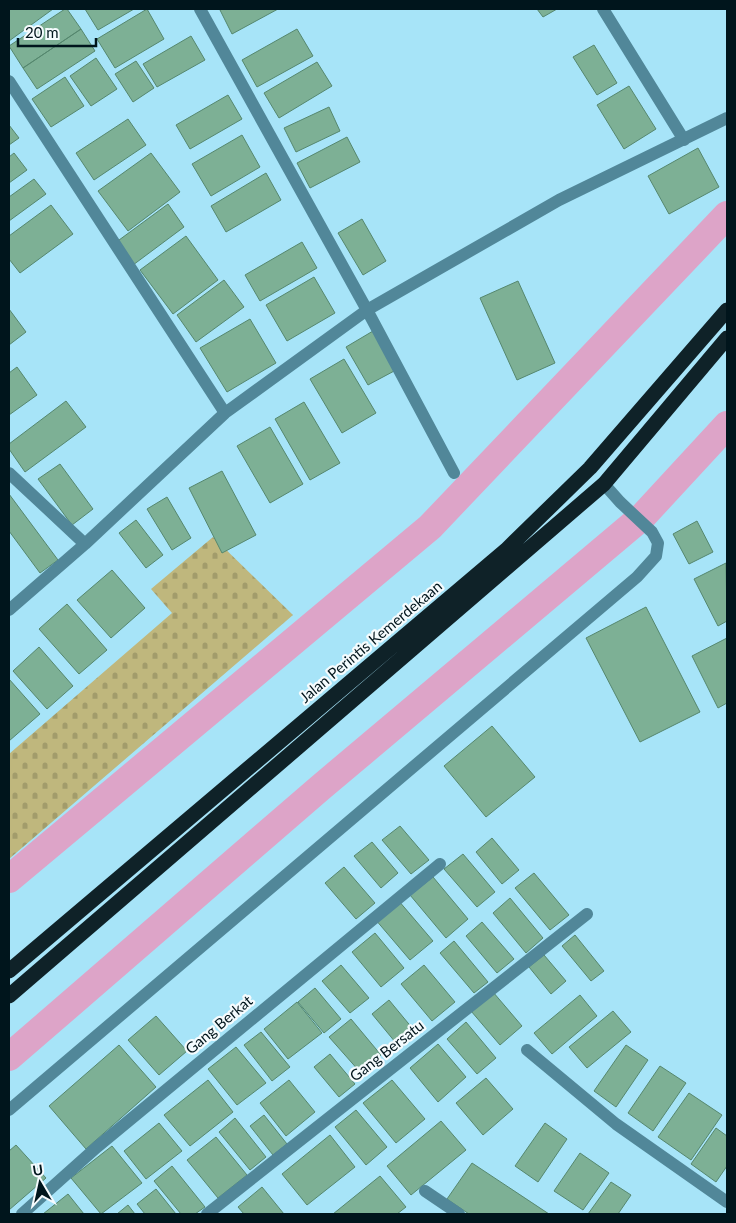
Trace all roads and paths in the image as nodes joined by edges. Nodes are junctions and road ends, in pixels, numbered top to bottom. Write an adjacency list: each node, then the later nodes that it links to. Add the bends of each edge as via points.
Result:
1 (200, 9): 6 (street)
2 (603, 9): 5 (street)
3 (9, 81): 9 (street)
4 (727, 118): 5 (street)
5 (684, 140): 6 (street, via 559,200)
6 (367, 310): 9 (street); 11 (street)
7 (727, 310): 17 (highway, Jalan Perintis Kemerdekaan, via 590,468 506,550)
8 (727, 338): 12 (highway, Jalan Perintis Kemerdekaan)
9 (225, 414): 13 (street)
10 (9, 473): 13 (street)
11 (454, 473)
12 (604, 484): 18 (highway, Jalan Perintis Kemerdekaan); 20 (street, via 652,532 658,543 656,556 636,577)
13 (85, 544): 14 (street)
14 (9, 610)
15 (440, 864): 23 (street, Gang Berkat, via 97,1147)
16 (587, 914): 24 (street, Gang Bersatu)
17 (9, 971)
18 (9, 996)
19 (527, 1050): 22 (street, via 616,1124)
20 (9, 1110)
21 (425, 1190): 25 (street)
22 (727, 1202)
23 (22, 1214)
24 (207, 1214)
25 (459, 1214)

